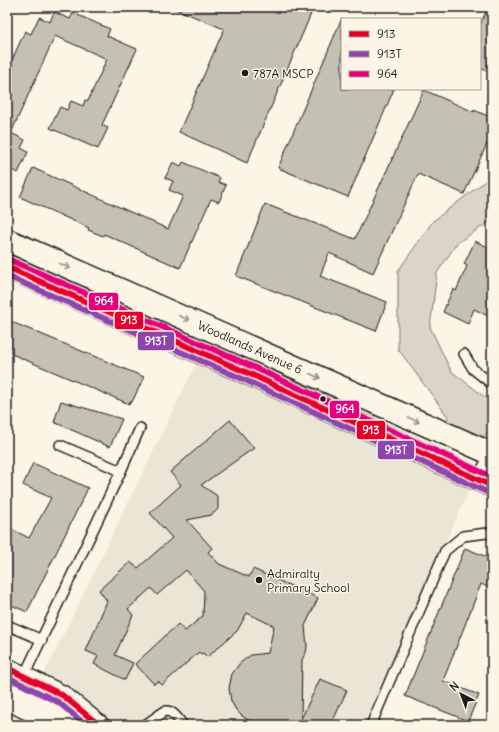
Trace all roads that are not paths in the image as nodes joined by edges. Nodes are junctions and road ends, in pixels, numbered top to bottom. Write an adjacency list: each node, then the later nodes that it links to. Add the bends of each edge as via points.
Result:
1 (7, 240): 7 (street, Woodlands Avenue 6, one-way to 7)
2 (7, 266): 9 (street, Woodlands Avenue 6)
3 (464, 354): 4 (lane, via 473,369)
4 (492, 384)
5 (140, 428): 8 (lane)
6 (60, 445): 8 (lane)
7 (491, 452): 9 (lane)
8 (121, 471): 12 (lane)
9 (485, 482)
10 (492, 535): 19 (lane, via 487,533 463,536 445,551)
11 (7, 625): 12 (lane)
12 (42, 640): 13 (lane)
13 (16, 672): 16 (street, via 62,694)
14 (7, 717): 15 (lane)
15 (22, 725)
16 (99, 725)
17 (145, 725): 18 (lane, via 165,711 173,713)
18 (183, 725)
19 (371, 725)

